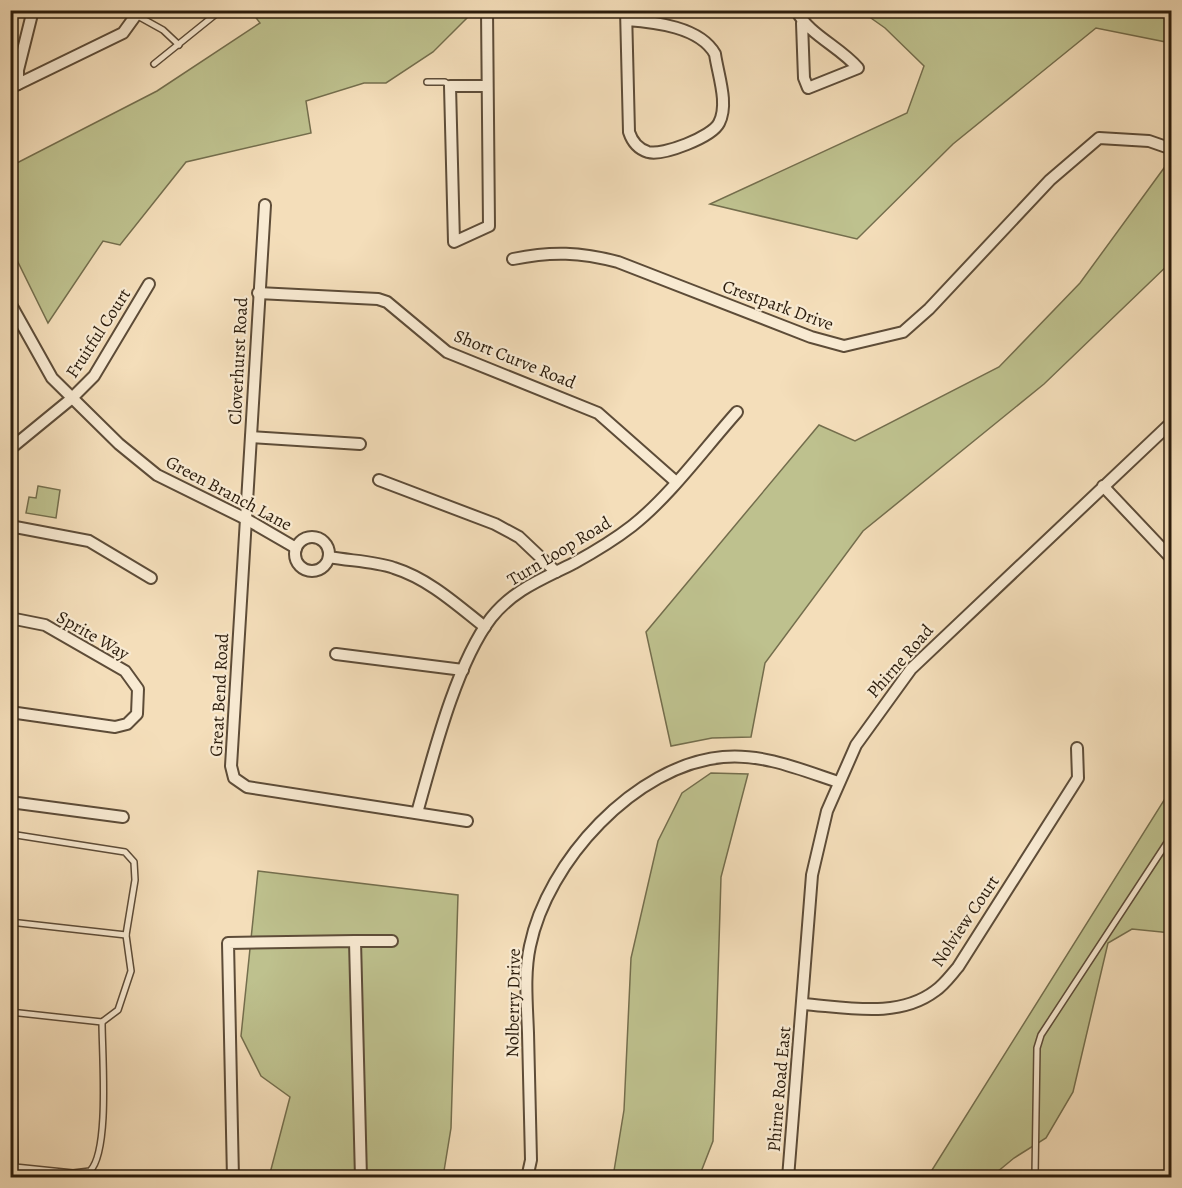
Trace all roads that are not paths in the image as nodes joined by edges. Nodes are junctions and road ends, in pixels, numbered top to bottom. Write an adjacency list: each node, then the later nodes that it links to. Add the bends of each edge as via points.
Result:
1 (33, 10): 11 (street)
2 (221, 10): 8 (lane)
3 (487, 10): 13 (street)
4 (796, 10): 7 (street)
5 (131, 13): 8 (lane, via 163,30); 11 (street, via 123,33)
6 (627, 15): 6 (street, via 632,139 644,150 657,153 713,131 719,124 723,104 711,47 688,33)
7 (802, 23): 7 (street, via 804,78 808,88 858,68 844,52)
8 (178, 45): 9 (lane)
9 (154, 64)
10 (427, 82): 12 (lane, via 445,82)
11 (14, 86)
12 (450, 86): 13 (street); 13 (street, via 454,242 489,226)
13 (487, 86)
14 (1172, 149): 16 (street, Crestpark Drive, via 1149,141 1099,138 1050,180 903,332 844,346 811,337 618,261 546,252)
15 (265, 205): 18 (street, Cloverhurst Road)
16 (513, 259)
17 (149, 284): 20 (street, Fruitful Court, via 94,376)
18 (258, 293): 23 (street, Cloverhurst Road); 27 (street, Short Curve Road, via 387,302 447,352 598,412)
19 (10, 303): 20 (street, Green Branch Lane, via 52,378)
20 (71, 399): 25 (street, Fruitful Court); 29 (street, Green Branch Lane, via 157,475)
21 (737, 412): 27 (street, Turn Loop Road)
22 (1172, 422): 28 (street, Phirne Road)
23 (251, 437): 24 (street); 29 (street, Cloverhurst Road)
24 (360, 444)
25 (10, 449)
26 (379, 480): 34 (street, via 495,524 519,537)
27 (675, 481): 34 (street, Turn Loop Road, via 632,526)
28 (1103, 486): 33 (street); 42 (street, Phirne Road, via 910,669 856,745)
29 (246, 519): 31 (street, Green Branch Lane); 44 (street, Great Bend Road, via 231,766 234,778 247,787)
30 (10, 526): 35 (street, via 89,541)
31 (296, 548): 32 (street, Green Branch Lane, via 306,538 320,539 329,550); 32 (street, Green Branch Lane, via 296,562 307,571 321,569)
32 (329, 557): 37 (street, via 393,567 415,576)
33 (1172, 559)
34 (556, 572): 37 (street, Turn Loop Road, via 524,587)
35 (151, 578)
36 (10, 618): 40 (street, Sprite Way, via 45,625 125,671 138,689 137,714 127,724 115,727)
37 (485, 627): 39 (street, Turn Loop Road)
38 (336, 654): 39 (street)
39 (462, 670): 44 (street, Turn Loop Road)
40 (10, 712)
41 (1077, 748): 53 (street, Nolview Court, via 1078,778 958,967 936,991 915,1003 888,1009)
42 (838, 782): 53 (street, Phirne Road, via 812,875); 59 (street, Nolberry Drive, via 757,759 725,756 684,764 636,790 614,808 577,852 541,910 530,948 527,995 531,1160)
43 (10, 802): 45 (street)
44 (417, 813): 46 (street, Great Bend Road)
45 (123, 817)
46 (466, 821)
47 (10, 834): 50 (lane, via 125,852 134,862 135,880)
48 (1172, 835): 56 (lane, via 1041,1035 1037,1048)
49 (10, 922): 50 (lane)
50 (126, 935): 55 (lane, via 131,971 118,1010)
51 (355, 941): 52 (street); 57 (street, via 228,943); 58 (street)
52 (393, 941)
53 (802, 1004): 60 (street, Phirne Road East)
54 (11, 1012): 55 (lane); 55 (lane, via 15,1167 73,1173 90,1171 98,1163 102,1140)
55 (102, 1022)
56 (1035, 1175)
57 (233, 1178)
58 (361, 1178)
59 (527, 1178)
60 (788, 1178)

